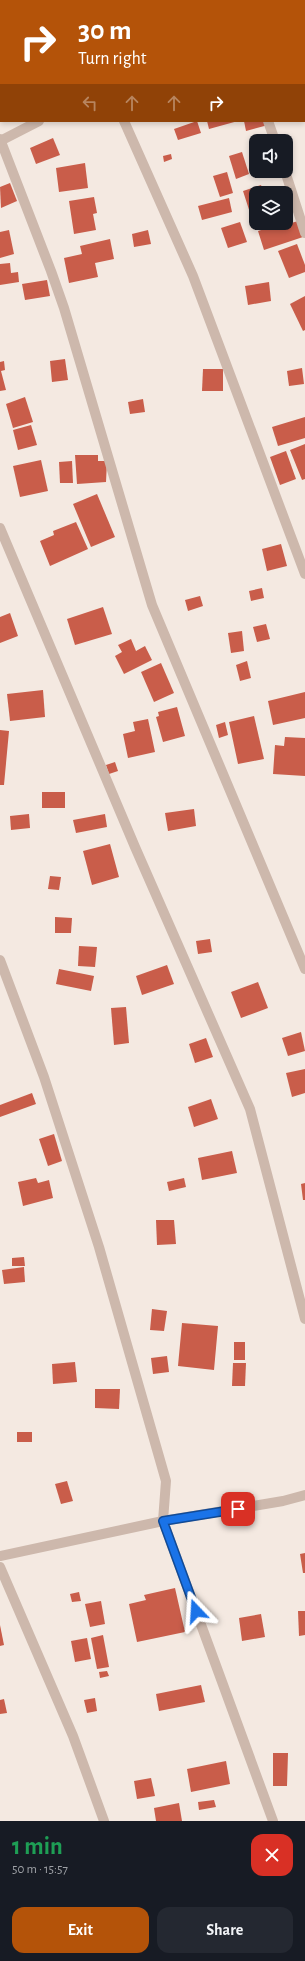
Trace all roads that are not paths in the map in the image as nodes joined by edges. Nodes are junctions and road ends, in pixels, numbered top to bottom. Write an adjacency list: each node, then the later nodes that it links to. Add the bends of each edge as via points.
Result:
1 (37, 122): 5 (street)
2 (124, 122): 9 (street, via 193,276)
3 (268, 122): 4 (street)
4 (273, 134)
5 (0, 140): 11 (street, via 64,308 152,605)
6 (287, 178): 7 (street)
7 (305, 233)
8 (0, 528): 12 (street, via 135,847 250,1109)
9 (305, 574)
10 (0, 960): 14 (street, via 44,1077 99,1247 166,1481)
11 (305, 968)
12 (305, 1319)
13 (305, 1495): 14 (street, via 284,1502)
14 (163, 1521): 15 (street); 18 (street)
15 (0, 1556)
16 (0, 1567): 17 (street, via 73,1736)
17 (104, 1821)
18 (273, 1821)

